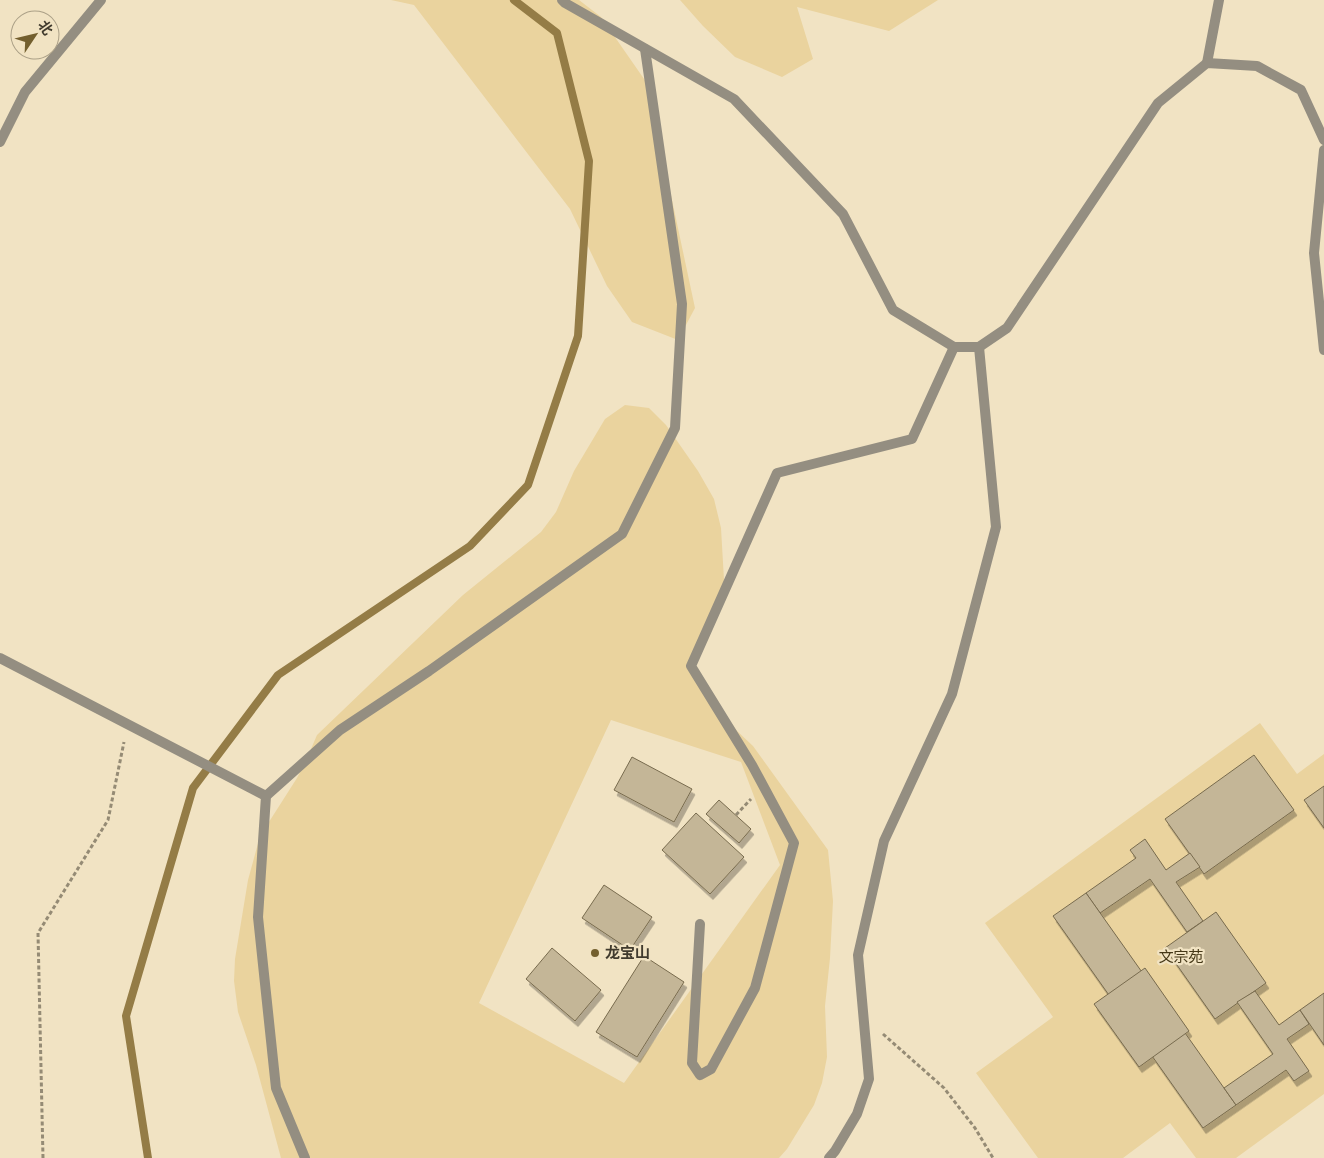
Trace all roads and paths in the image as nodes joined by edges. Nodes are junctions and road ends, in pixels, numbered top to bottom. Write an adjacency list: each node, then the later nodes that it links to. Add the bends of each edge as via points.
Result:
1 (101, 0): 7 (street, via 25,92)
2 (562, 0): 4 (street)
3 (1219, 0): 5 (street)
4 (645, 49): 10 (street, via 734,99 843,214 893,310); 14 (street, via 682,304 675,428 622,534 340,730)
5 (1207, 63): 6 (street, via 1257,66 1301,90); 9 (street, via 1158,103 1007,328)
6 (1324, 140)
7 (0, 142)
8 (1324, 150): 11 (street, via 1314,253)
9 (979, 346): 10 (street); 16 (street, via 996,527 952,694 884,841 858,955)
10 (954, 347): 15 (street, via 912,439 777,473 691,666 752,765 794,843 755,988 711,1069 700,1075 692,1063)
11 (1324, 350)
12 (0, 658): 13 (street)
13 (127, 724): 14 (street); 17 (path, via 108,820 38,932)
14 (266, 796): 18 (street, via 258,917 276,1088)
15 (700, 924)
16 (863, 1016): 19 (street, via 869,1079 857,1114); 20 (path, via 944,1088)
17 (42, 1158)
18 (305, 1158)
19 (829, 1158)
20 (993, 1158)

